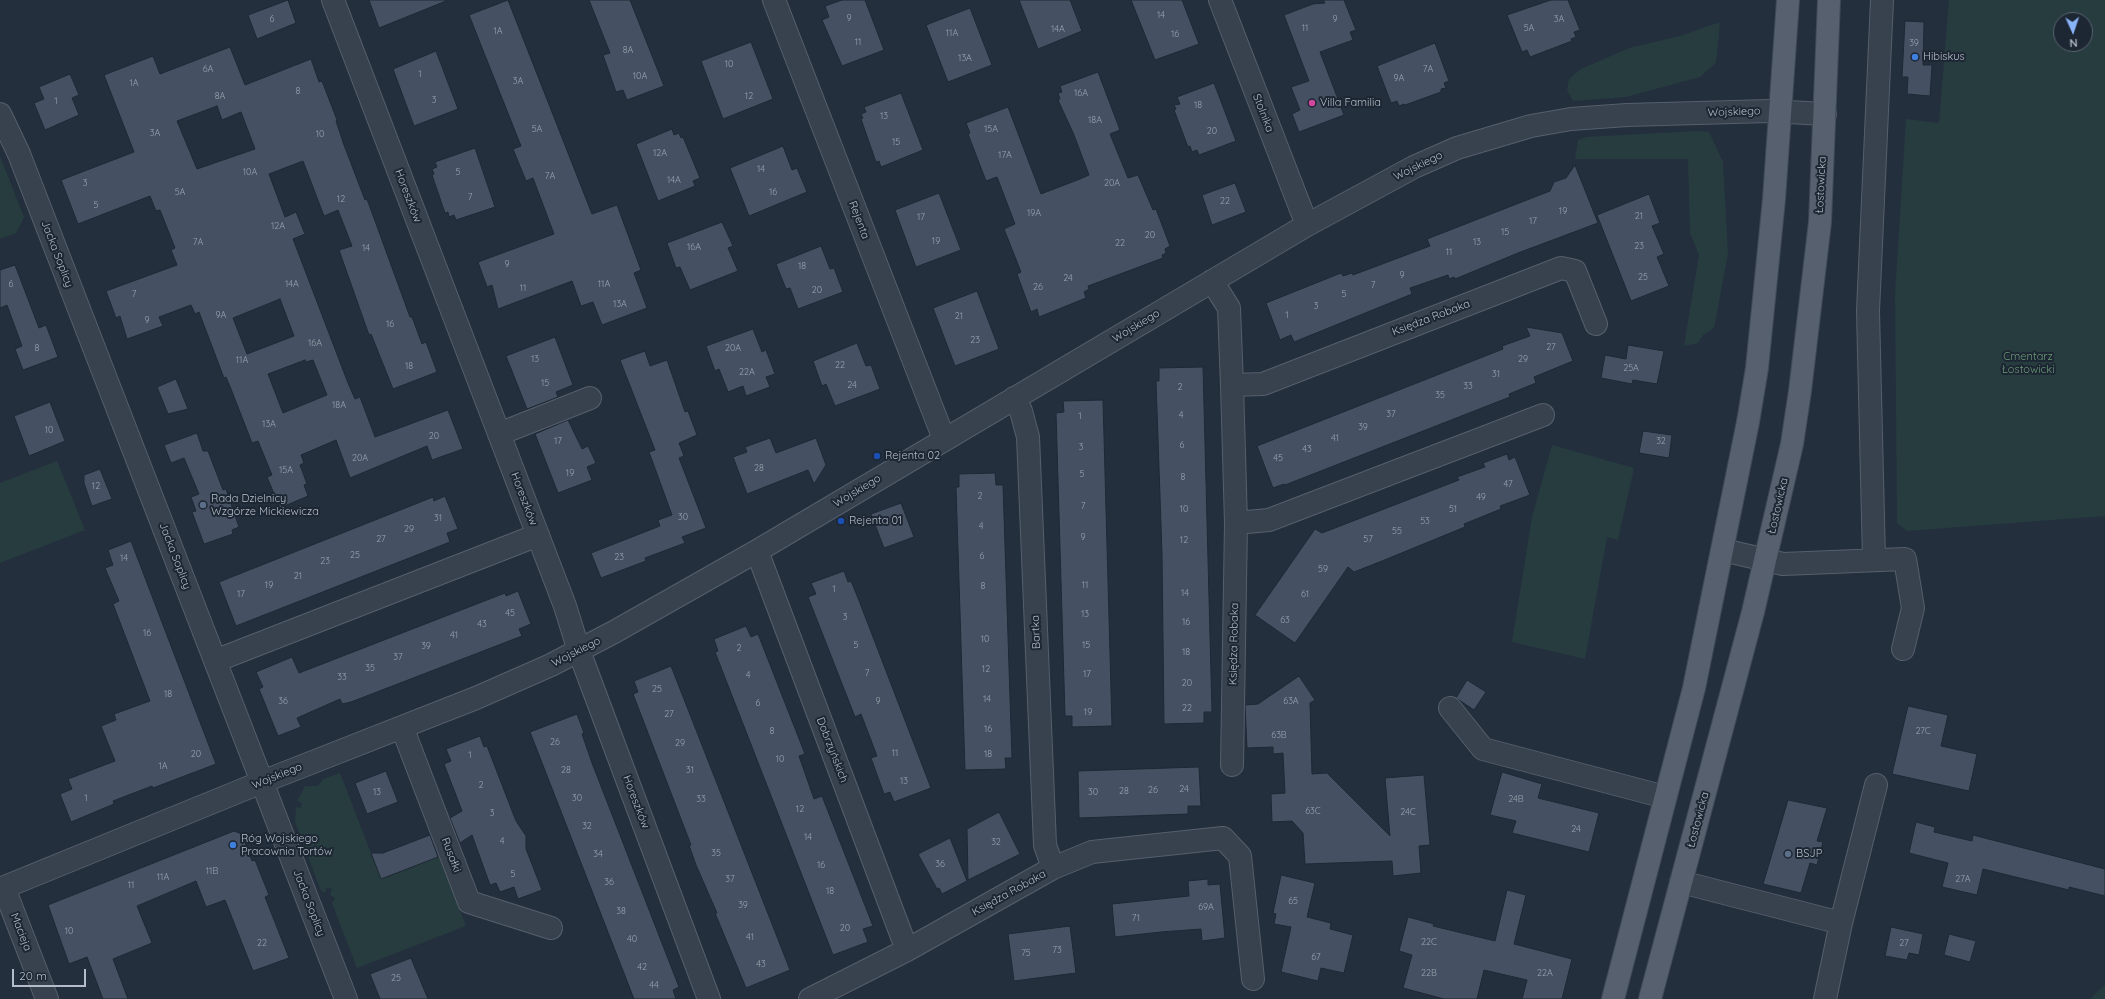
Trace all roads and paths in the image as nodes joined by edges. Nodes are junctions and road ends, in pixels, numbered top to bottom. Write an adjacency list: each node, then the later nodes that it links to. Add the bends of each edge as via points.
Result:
1 (333, 0): 17 (street, Horeszków)
2 (774, 0): 18 (street, Rejenta)
3 (1788, 0): 7 (main road)
4 (1829, 0): 9 (main road, Łostowicka)
5 (1882, 0): 24 (street, via 1868,311)
6 (1224, 1): 10 (street, Stolnika)
7 (1781, 112): 9 (street, Wojskiego); 10 (street, Wojskiego, via 1627,115 1571,119 1524,128 1495,135 1443,154); 21 (main road, via 1757,368)
8 (0, 114): 27 (street, Jacka Soplicy, via 19,154)
9 (1825, 114): 23 (main road, Łostowicka, via 1820,222 1800,391 1792,444)
10 (1307, 225): 11 (street, Wojskiego)
11 (1212, 281): 13 (street, Księdza Robaka, via 1229,308); 15 (street, Wojskiego)
12 (1596, 324): 13 (street, Księdza Robaka, via 1575,271 1561,268 1263,384)
13 (1232, 385): 19 (street, Księdza Robaka)
14 (590, 398): 17 (street)
15 (1014, 398): 18 (street, Wojskiego); 34 (street, Bartka, via 1021,411 1028,437 1045,845)
16 (1543, 415): 19 (street, via 1269,520)
17 (499, 434): 20 (street, Horeszków)
18 (944, 439): 22 (street, Wojskiego)
19 (1236, 523): 30 (street, Księdza Robaka)
20 (538, 535): 26 (street, Horeszków); 27 (street)
21 (1723, 550): 23 (street); 33 (main road, via 1694,688)
22 (757, 551): 26 (street, Wojskiego); 39 (street, Dobrzyńskich)
23 (1766, 560): 24 (street, via 1784,564); 35 (main road, Łostowicka)
24 (1874, 560): 25 (street, via 1905,559 1913,608)
25 (1903, 649)
26 (579, 650): 29 (street, Wojskiego, via 476,698); 43 (street, Horeszków)
27 (215, 660): 31 (street, Jacka Soplicy)
28 (1450, 708): 33 (street, via 1483,749)
29 (402, 727): 31 (street, Wojskiego); 38 (street, Rusałki, via 469,902)
30 (1232, 765)
31 (262, 782): 36 (street, Wojskiego); 42 (street, Jacka Soplicy)
32 (1876, 785): 37 (street)
33 (1665, 797): 45 (main road)
34 (1053, 868): 39 (street, Księdza Robaka); 40 (street, Księdza Robaka, via 1092,852 1223,838 1240,856)
35 (1681, 882): 37 (street); 46 (main road, Łostowicka)
36 (2, 888): 41 (street, Macieja)
37 (1841, 923): 47 (street)
38 (551, 928)
39 (907, 950): 44 (street, Księdza Robaka)
40 (1254, 980)
41 (47, 999)
42 (346, 999)
43 (709, 999)
44 (810, 999)
45 (1613, 999)
46 (1650, 999)
47 (1826, 999)

